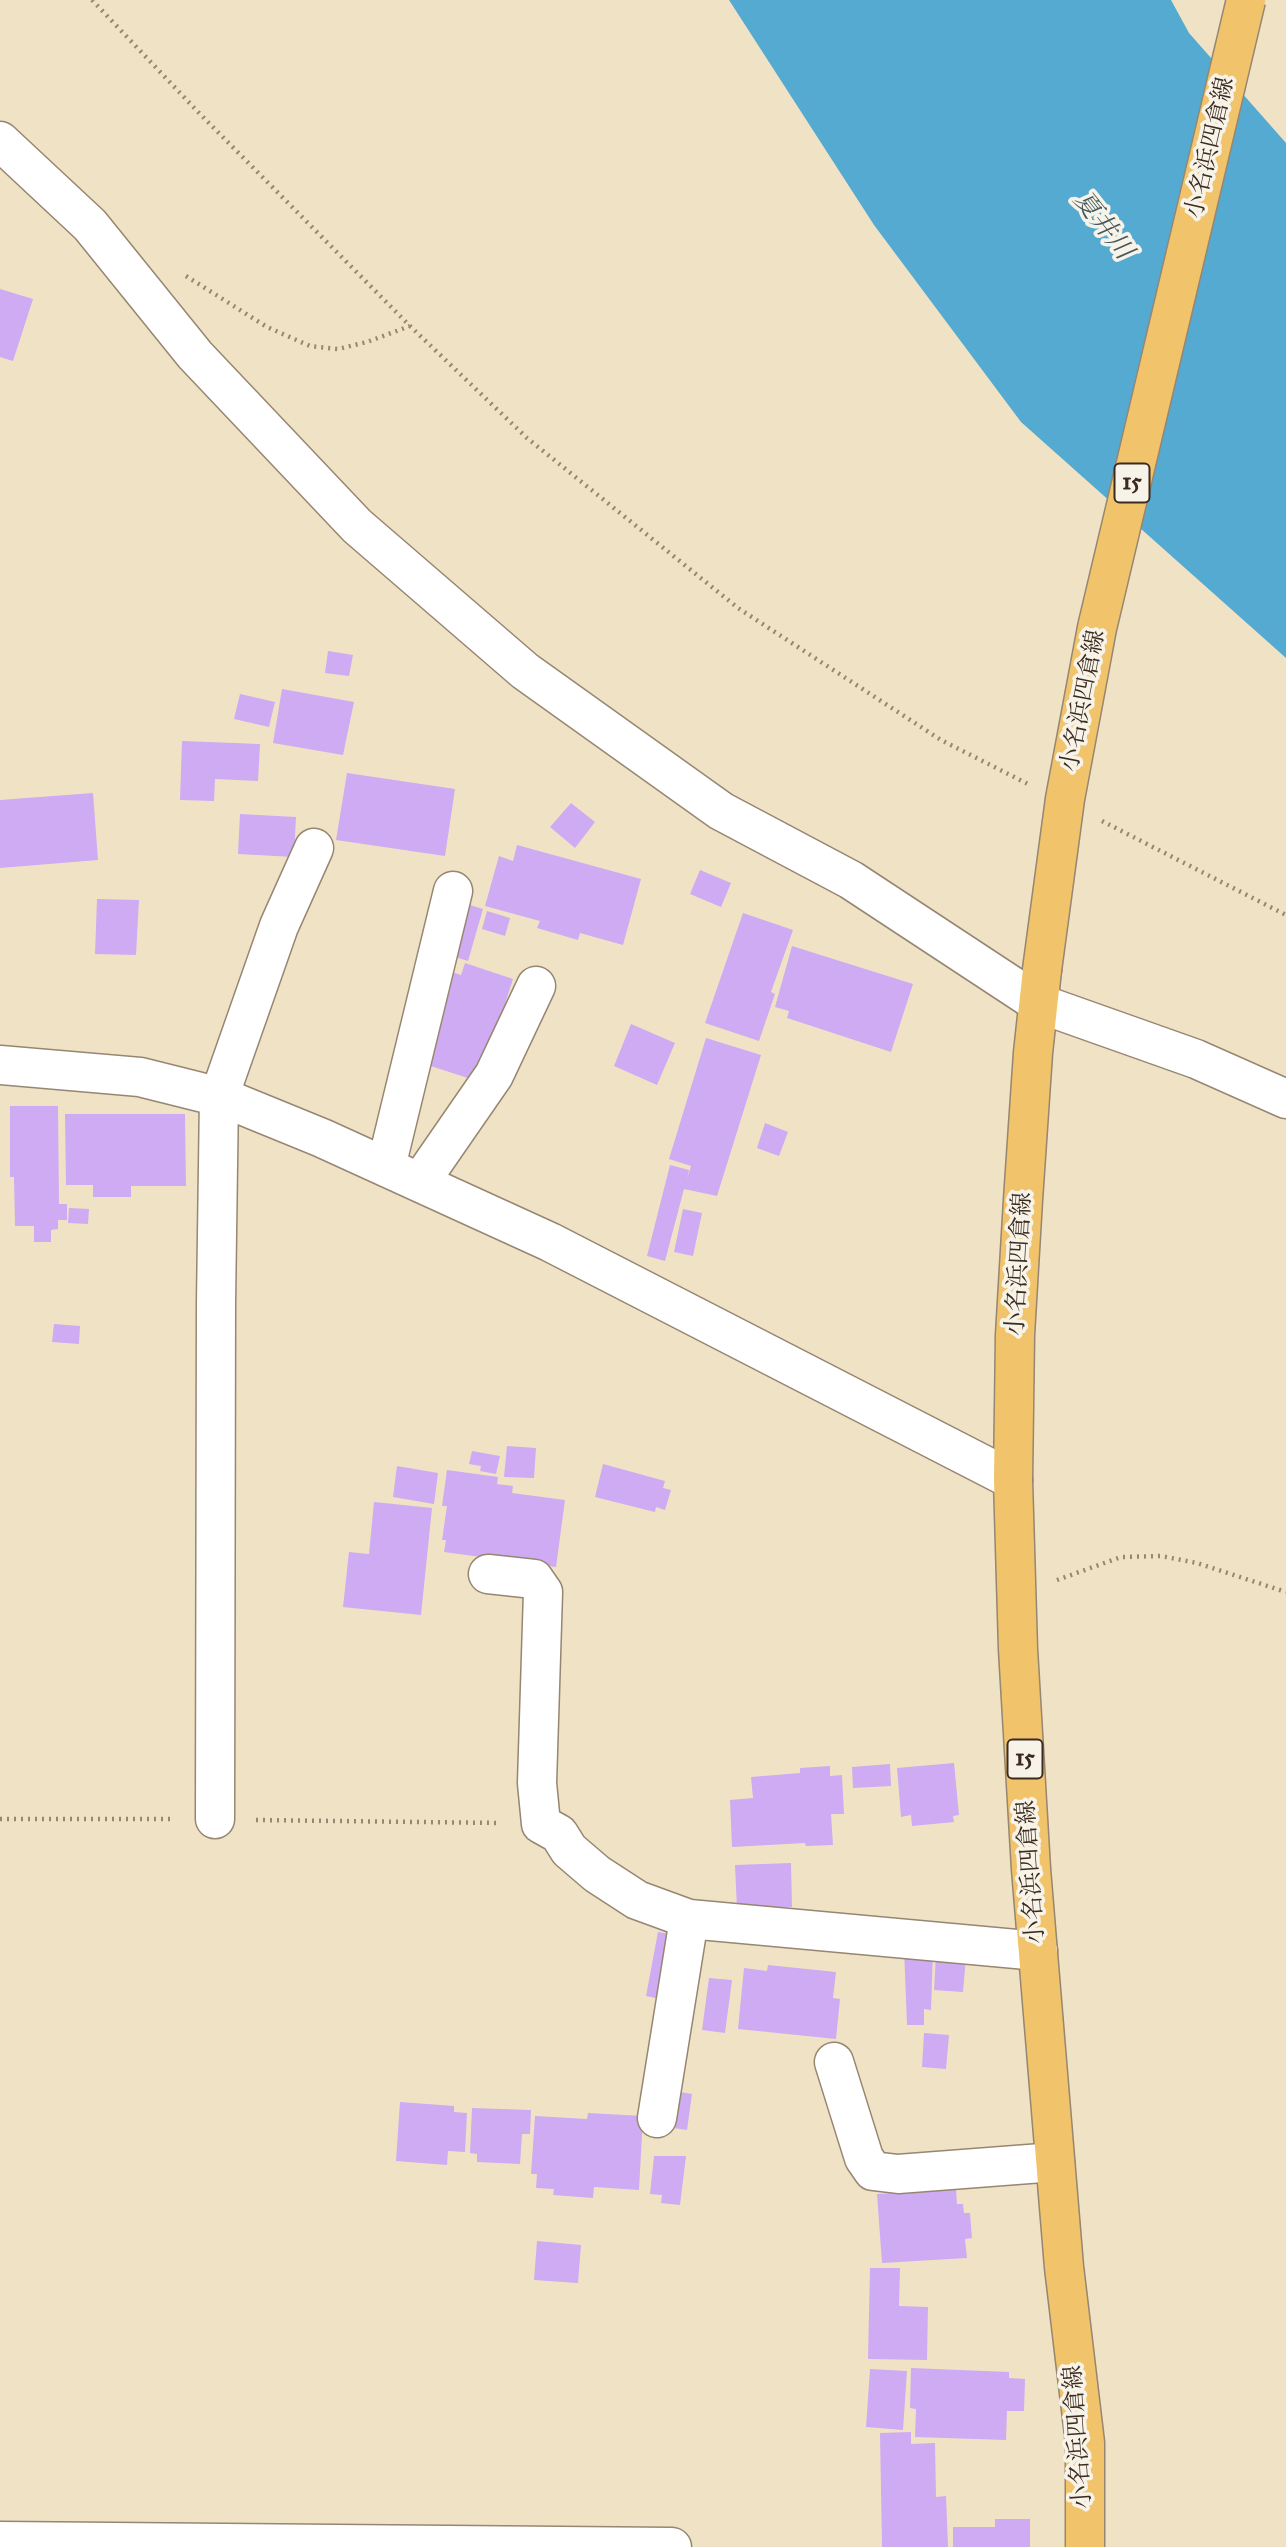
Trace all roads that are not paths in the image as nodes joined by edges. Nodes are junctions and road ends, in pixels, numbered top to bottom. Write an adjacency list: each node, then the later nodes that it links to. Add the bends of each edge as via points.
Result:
1 (1246, 0): 6 (main road, 小名浜四倉線 / 15, bridge, via 1097,628 1065,799)
2 (0, 141): 6 (street, via 90,225 195,355 357,526 525,671 721,811)
3 (314, 848): 8 (street, via 279,926)
4 (453, 891): 10 (street)
5 (536, 986): 11 (street, via 494,1075)
6 (1040, 987): 9 (street); 12 (main road, 小名浜四倉線 / 15, via 1023,1200)
7 (0, 1065): 8 (street, via 140,1077)
8 (219, 1097): 10 (street); 14 (street)
9 (1286, 1100)
10 (386, 1167): 11 (street)
11 (420, 1182): 12 (street, via 550,1242)
12 (1013, 1480): 16 (main road, 小名浜四倉線 / 15)
13 (488, 1574): 15 (street, via 534,1580 544,1592 537,1783 541,1824 559,1834 569,1850 627,1894)
14 (215, 1819)
15 (689, 1919): 16 (street); 18 (street)
16 (1038, 1951): 19 (main road, 小名浜四倉線 / 15)
17 (834, 2062): 19 (street, via 863,2158 873,2172)
18 (657, 2118)
19 (1055, 2162): 22 (main road, 小名浜四倉線 / 15, via 1085,2443)
20 (0, 2541): 21 (street)
21 (672, 2547)
22 (1084, 2547)

